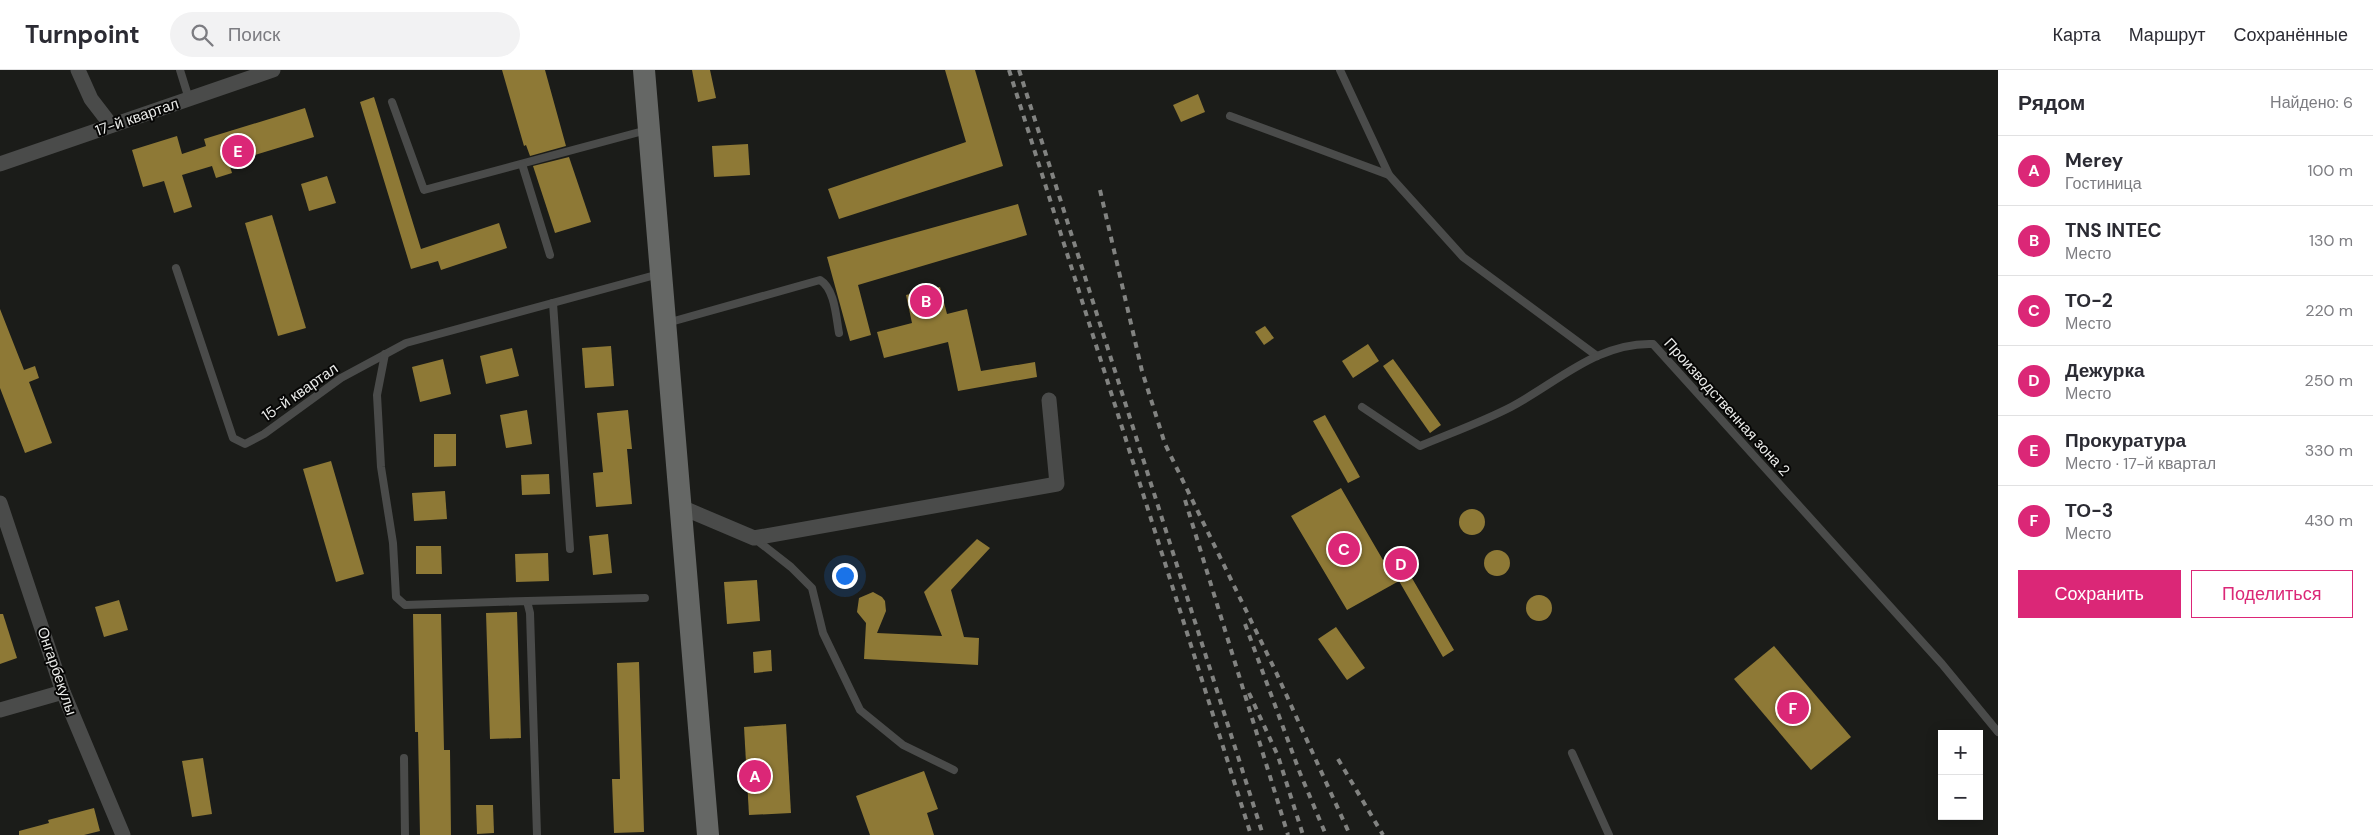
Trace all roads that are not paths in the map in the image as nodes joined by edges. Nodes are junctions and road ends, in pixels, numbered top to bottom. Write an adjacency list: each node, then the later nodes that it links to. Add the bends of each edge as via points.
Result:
1 (78, 70): 9 (street, via 90,99)
2 (180, 70): 6 (lane)
3 (274, 70): 6 (street, 17-й квартал)
4 (644, 70): 10 (street)
5 (1340, 70): 13 (lane)
6 (189, 99): 9 (street, 17-й квартал)
7 (392, 102): 12 (lane, via 424,190)
8 (1230, 116): 13 (lane)
9 (111, 125): 11 (street, 17-й квартал)
10 (649, 130): 12 (lane); 16 (street)
11 (0, 164)
12 (522, 164): 14 (lane)
13 (1389, 175): 21 (lane, via 1463,257)
14 (550, 255)
15 (176, 268): 20 (lane, 15-й квартал, via 234,438 245,444 264,434 341,378)
16 (661, 274): 17 (lane, 15-й квартал); 18 (street)
17 (553, 303): 20 (lane, 15-й квартал, via 406,343); 27 (lane)
18 (665, 324): 19 (lane, via 820,280 830,292); 25 (street)
19 (839, 332)
20 (385, 354): 29 (lane, via 377,395 381,468 393,543 396,597 405,605)
21 (1598, 356): 23 (lane, Производственная зона 2, via 1484,421 1420,446); 32 (lane, Производственная зона 2, via 1632,344 1653,344 1942,664)
22 (1049, 400): 26 (street, via 1056,484)
23 (1362, 406)
24 (0, 503): 30 (street, Онгарбекулы)
25 (681, 507): 26 (street); 39 (street)
26 (754, 538): 35 (lane, via 812,588 823,632 860,710 903,745)
27 (570, 549)
28 (646, 598): 29 (lane)
29 (527, 601): 38 (lane)
30 (63, 692): 31 (street); 36 (street, Онгарбекулы)
31 (0, 710)
32 (1998, 732)
33 (1572, 752): 40 (lane)
34 (404, 758): 37 (lane)
35 (954, 770)
36 (123, 835)
37 (405, 835)
38 (537, 835)
39 (708, 835)
40 (1609, 835)

